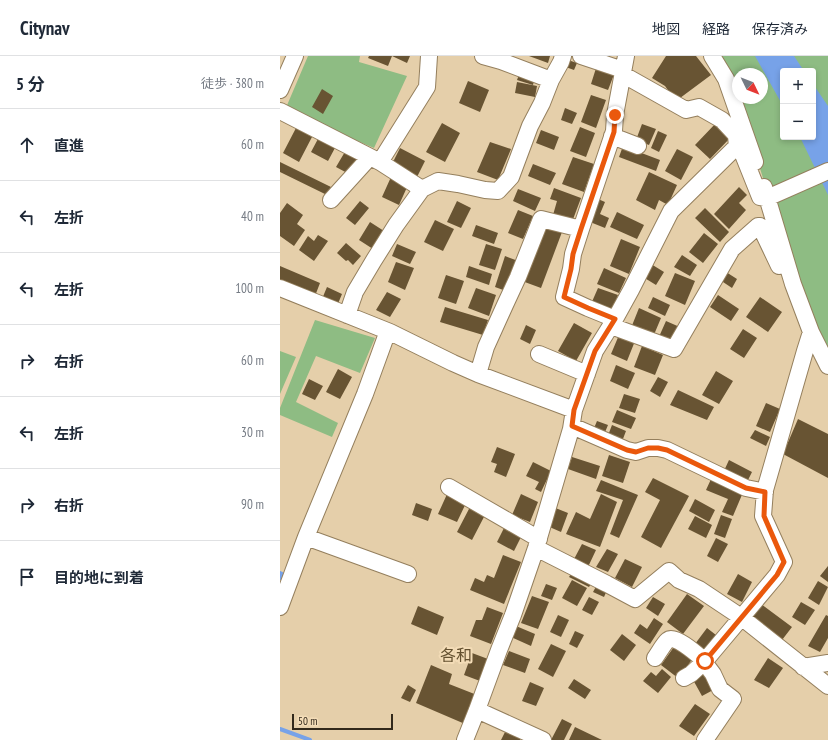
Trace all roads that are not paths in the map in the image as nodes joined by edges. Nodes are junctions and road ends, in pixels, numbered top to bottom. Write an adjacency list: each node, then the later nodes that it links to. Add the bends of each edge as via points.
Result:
1 (295, 56): 9 (street)
2 (429, 56): 14 (street, via 427,87)
3 (483, 56): 8 (street)
4 (563, 56): 8 (street)
5 (581, 56): 7 (street)
6 (712, 56): 17 (street, via 726,79)
7 (624, 67): 11 (street); 13 (street, via 686,110 699,107 722,120 736,135)
8 (551, 80): 16 (street, via 511,177 498,191 438,181)
9 (280, 90)
10 (280, 111): 14 (street)
11 (612, 136): 12 (street); 19 (street)
12 (638, 146)
13 (737, 148): 17 (street, via 742,152 760,197); 23 (street, via 671,211)
14 (375, 160): 16 (street); 18 (street)
15 (828, 171): 17 (street)
16 (422, 189): 22 (street, via 374,260 355,292)
17 (773, 195): 20 (street)
18 (331, 200)
19 (581, 229): 23 (street, via 564,297); 28 (street, via 541,219 486,347)
20 (793, 284): 23 (street, via 786,281 758,226 732,249 674,349); 25 (street)
21 (280, 288): 22 (street)
22 (347, 315): 24 (street)
23 (613, 323): 29 (street, via 595,351)
24 (390, 332): 28 (street); 33 (street)
25 (811, 332): 27 (street); 32 (street)
26 (539, 354): 29 (street)
27 (828, 366)
28 (478, 374): 30 (street)
29 (587, 374): 30 (street)
30 (573, 418): 32 (street, via 627,450 667,450 746,488); 34 (street)
31 (449, 487): 34 (street)
32 (765, 492): 37 (street, via 764,516 784,562 777,575)
33 (306, 537): 35 (street); 36 (street)
34 (537, 544): 37 (street, via 635,599 669,571 679,580); 44 (street)
35 (408, 574)
36 (280, 607)
37 (741, 617): 39 (street); 41 (street)
38 (655, 658): 39 (street, via 668,639 673,638)
39 (704, 661): 42 (street); 45 (street, via 720,689 734,699)
40 (828, 663): 41 (street)
41 (803, 667): 43 (street)
42 (684, 678)
43 (828, 686)
44 (477, 710): 46 (street); 47 (street)
45 (708, 739)
46 (465, 740)
47 (543, 740)

